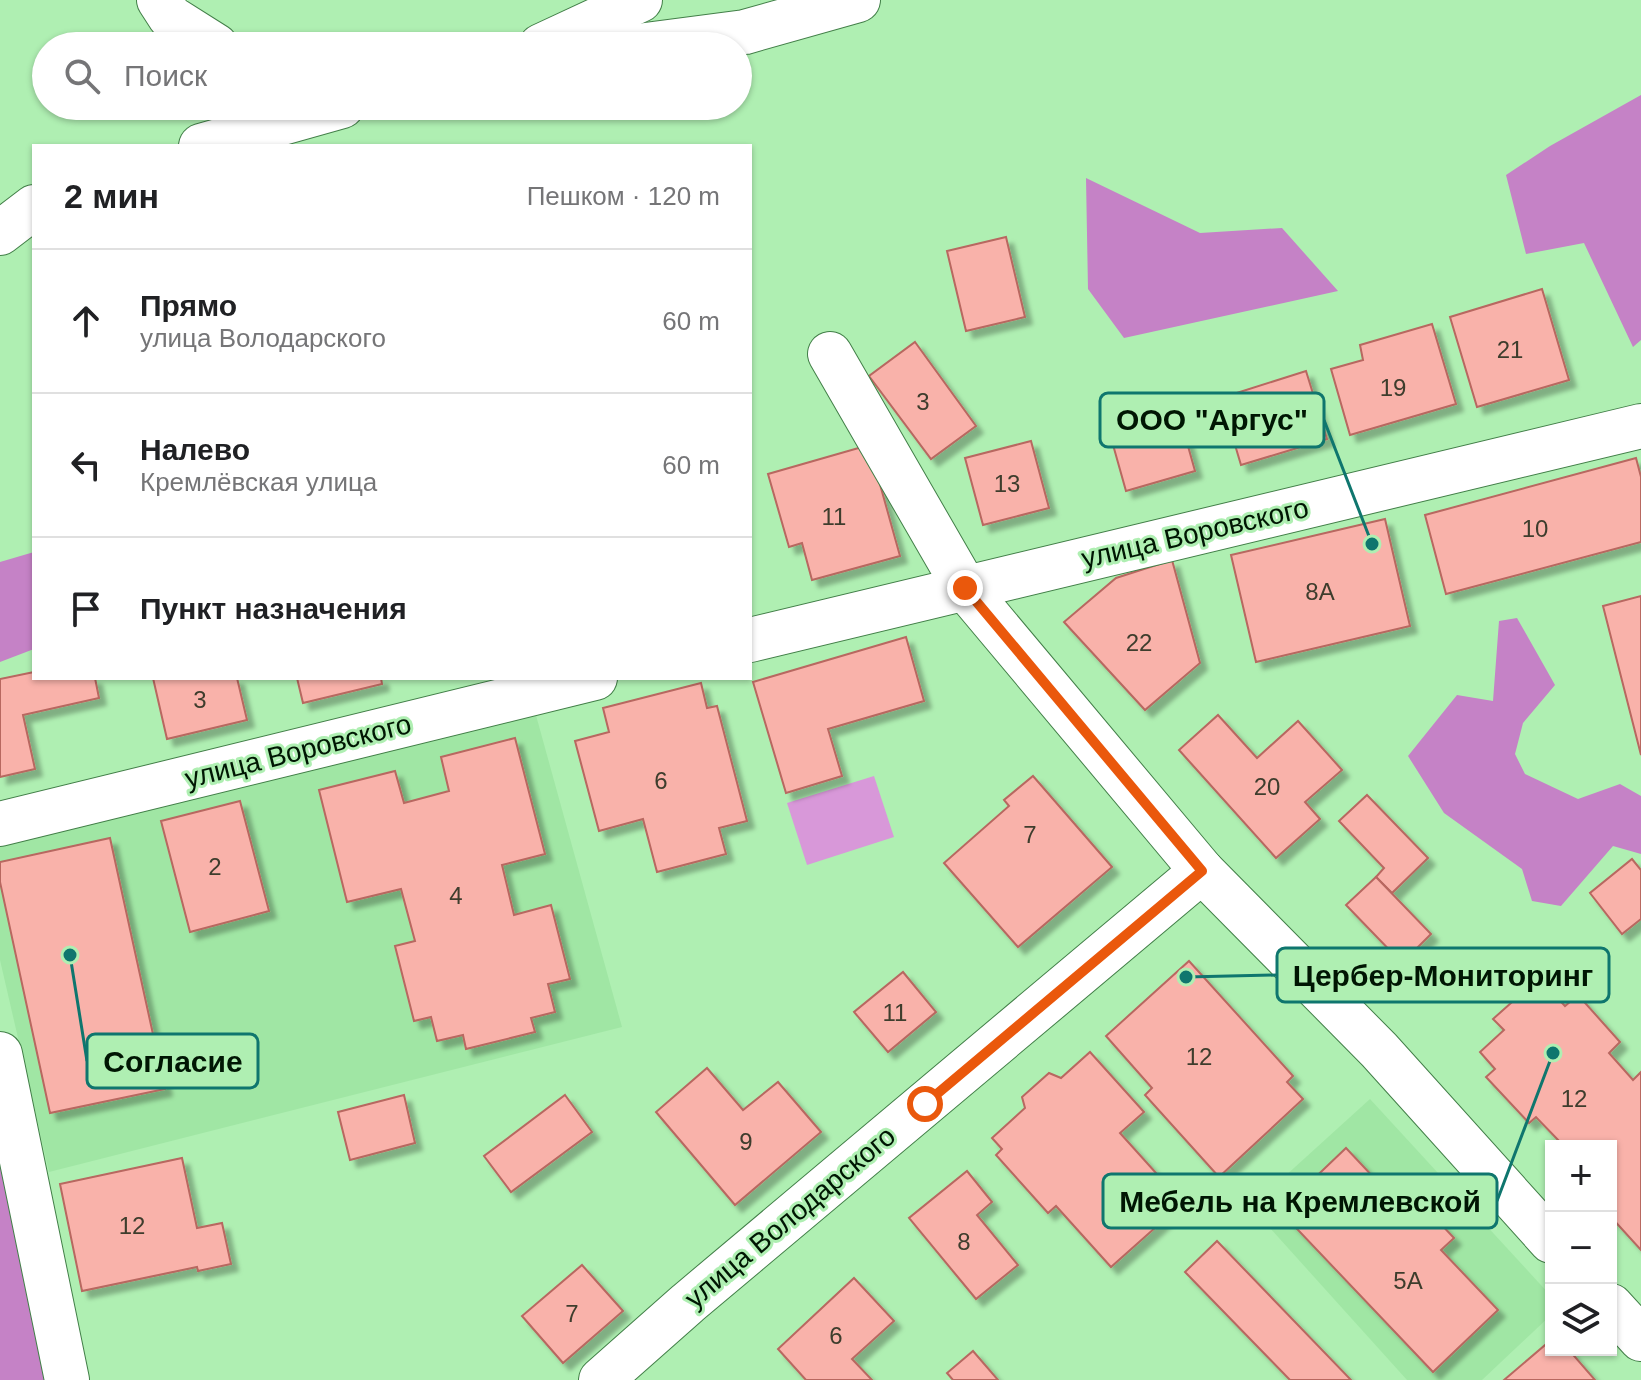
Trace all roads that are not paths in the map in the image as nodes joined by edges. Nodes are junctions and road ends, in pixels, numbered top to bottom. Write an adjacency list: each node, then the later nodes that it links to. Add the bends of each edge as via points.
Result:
1 (159, 0): 4 (street, via 170,17)
2 (640, 0): 5 (street)
3 (858, 0): 6 (street)
4 (194, 32)
5 (571, 32)
6 (745, 32)
7 (293, 120): 8 (street)
8 (208, 144)
9 (32, 194): 10 (street)
10 (0, 202)
11 (32, 209): 12 (street)
12 (0, 233)
13 (830, 354): 15 (street)
14 (1641, 426): 15 (street, улица Воровского)
15 (965, 588): 16 (street, улица Воровского); 19 (street)
16 (752, 640)
17 (587, 680): 18 (street, улица Воровского)
18 (0, 824)
19 (1202, 871): 21 (street, via 1379,1050); 25 (street, улица Володарского)
20 (0, 1054): 24 (street)
21 (1545, 1234)
22 (1617, 1313): 23 (street)
23 (1641, 1339)
24 (67, 1380)
25 (601, 1380)

